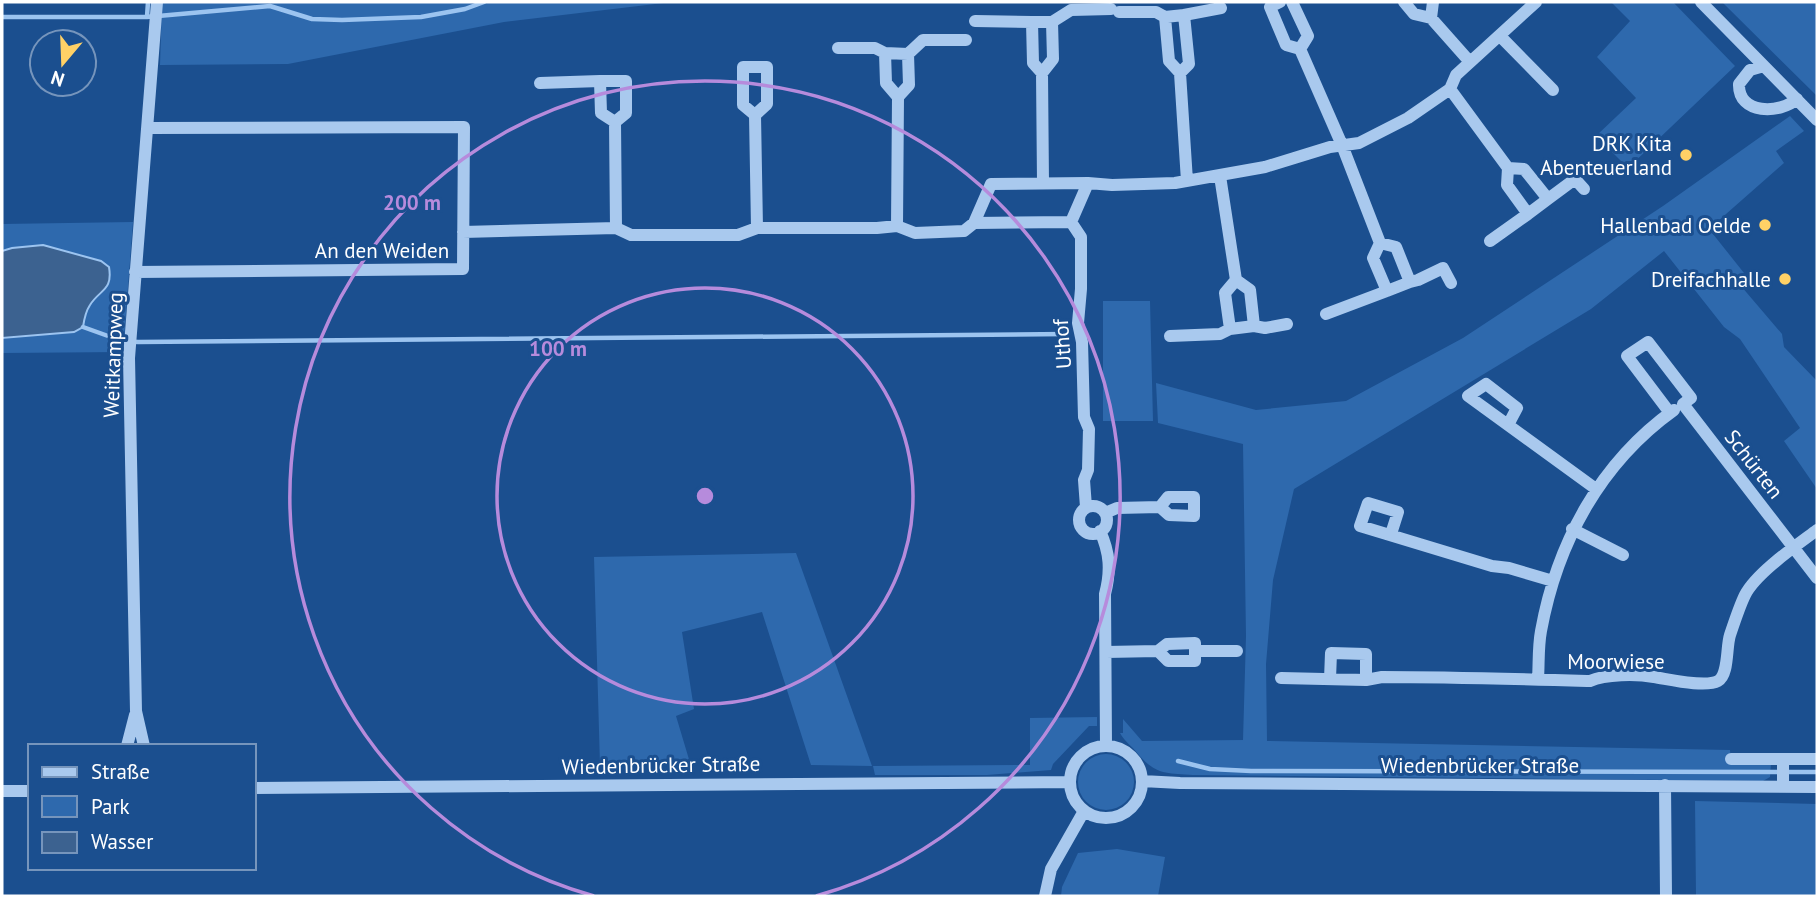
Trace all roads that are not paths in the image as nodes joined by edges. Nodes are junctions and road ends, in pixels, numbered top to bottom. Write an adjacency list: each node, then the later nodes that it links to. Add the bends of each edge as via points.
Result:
1 (1280, 2): 18 (street, via 1270,6 1286,45)
2 (1292, 2): 18 (street, via 1308,36)
3 (1404, 2): 11 (street, via 1414,14)
4 (1433, 2): 11 (street)
5 (1536, 2): 15 (street)
6 (1701, 2): 22 (street)
7 (156, 6): 34 (street, Weitkampweg)
8 (1221, 8): 9 (street)
9 (1184, 15): 10 (street); 24 (street, via 1189,64)
10 (1165, 17): 14 (street, via 1156,12 1071,10); 24 (street, via 1169,61)
11 (1432, 18): 21 (street)
12 (975, 21): 13 (street)
13 (1032, 22): 14 (street); 23 (street, via 1033,63)
14 (1052, 22): 23 (street, via 1053,59)
15 (1500, 36): 21 (street); 28 (street)
16 (966, 40): 20 (street, via 923,40)
17 (838, 48): 19 (street, via 875,48)
18 (1300, 49): 35 (street)
19 (885, 53): 20 (street); 29 (street, via 886,83)
20 (908, 54): 29 (street, via 909,85)
21 (1470, 62): 27 (street, via 1456,75)
22 (1764, 66): 30 (street); 30 (street, via 1749,70 1740,84 1741,98 1757,108 1779,109)
23 (1042, 73): 39 (street)
24 (1180, 73): 38 (street)
25 (600, 81): 26 (street); 33 (street, via 601,113); 33 (street, via 626,81 626,113)
26 (540, 83)
27 (1450, 89): 35 (street, via 1408,118 1359,143); 36 (street)
28 (1553, 90)
29 (898, 96): 46 (street)
30 (1797, 99): 32 (street)
31 (755, 115): 48 (street)
32 (1817, 120)
33 (615, 122): 47 (street)
34 (147, 128): 49 (street, An den Weiden, via 464,127); 52 (street, Weitkampweg)
35 (1342, 145): 37 (street); 51 (street)
36 (1508, 168): 42 (street, via 1524,169); 43 (street, via 1507,185)
37 (1220, 177): 38 (street); 53 (street)
38 (1188, 181): 40 (street)
39 (1043, 183): 40 (street); 45 (street, via 991,184)
40 (1088, 183): 44 (street)
41 (1584, 189): 42 (street, via 1575,179)
42 (1548, 199): 43 (street)
43 (1528, 214): 50 (street)
44 (1071, 222): 45 (street); 66 (street, Uthof, via 1082,237 1078,323 1084,417 1089,429)
45 (974, 223): 46 (street, via 964,231 915,233)
46 (897, 226): 48 (street)
47 (615, 228): 48 (street, via 631,235 738,235); 49 (street)
48 (757, 228)
49 (463, 232): 52 (street, An den Weiden, via 463,269)
50 (1490, 241)
51 (1380, 243): 54 (street, via 1396,247); 56 (street, via 1373,258)
52 (135, 272): 83 (street, Weitkampweg, via 130,342)
53 (1236, 280): 59 (street, via 1250,290); 60 (street, via 1225,293)
54 (1410, 282): 55 (street, via 1443,268); 56 (street)
55 (1451, 283)
56 (1387, 291): 57 (street)
57 (1326, 314)
58 (1287, 324): 59 (street)
59 (1254, 326): 60 (street)
60 (1230, 329): 61 (street, via 1220,334)
61 (1170, 336)
62 (1683, 404): 63 (street); 63 (street, Schürten, via 1690,398 1648,342 1627,356); 73 (street, Schürten)
63 (1670, 413): 65 (street, via 1626,452)
64 (1508, 425): 65 (street)
65 (1596, 489): 69 (street)
66 (1086, 507): 68 (street); 71 (street, via 1079,524 1088,533)
67 (1160, 507): 68 (street, via 1117,508)
68 (1105, 513): 71 (street)
69 (1572, 530): 74 (street); 76 (street)
70 (1817, 530): 73 (street, Moorwiese)
71 (1100, 531): 78 (street, via 1109,550)
72 (1391, 534): 76 (street)
73 (1794, 548): 75 (street, Schürten); 82 (street, Moorwiese, via 1745,595 1720,680 1601,676 1590,681)
74 (1623, 555)
75 (1817, 578)
76 (1553, 581): 82 (street, via 1540,633)
77 (1237, 651): 78 (street, via 1195,651 1195,661 1168,661 1158,651)
78 (1106, 652): 86 (street)
79 (1281, 678): 80 (street, Moorwiese)
80 (1330, 679): 81 (street, Moorwiese); 81 (street, via 1331,653 1366,654)
81 (1366, 680): 82 (street, Moorwiese)
82 (1538, 680)
83 (136, 711): 84 (street); 85 (street)
84 (128, 744)
85 (144, 744)
86 (1106, 746): 90 (street, via 1121,749 1134,759); 91 (street, via 1080,756)
87 (1731, 759): 88 (street)
88 (1783, 759): 89 (street); 93 (street)
89 (1817, 760)
90 (1142, 781): 92 (street, Wiedenbrücker Straße); 98 (street, via 1136,801 1125,812 1098,817)
91 (1070, 782): 95 (street, Wiedenbrücker Straße); 98 (street, via 1072,796)
92 (1665, 785): 93 (street, Wiedenbrücker Straße); 100 (street)
93 (1783, 786): 94 (street, Wiedenbrücker Straße)
94 (1817, 787)
95 (256, 788)
96 (27, 790): 97 (street)
97 (2, 791)
98 (1084, 811): 99 (street, via 1051,869)
99 (1045, 896)
100 (1666, 896)

